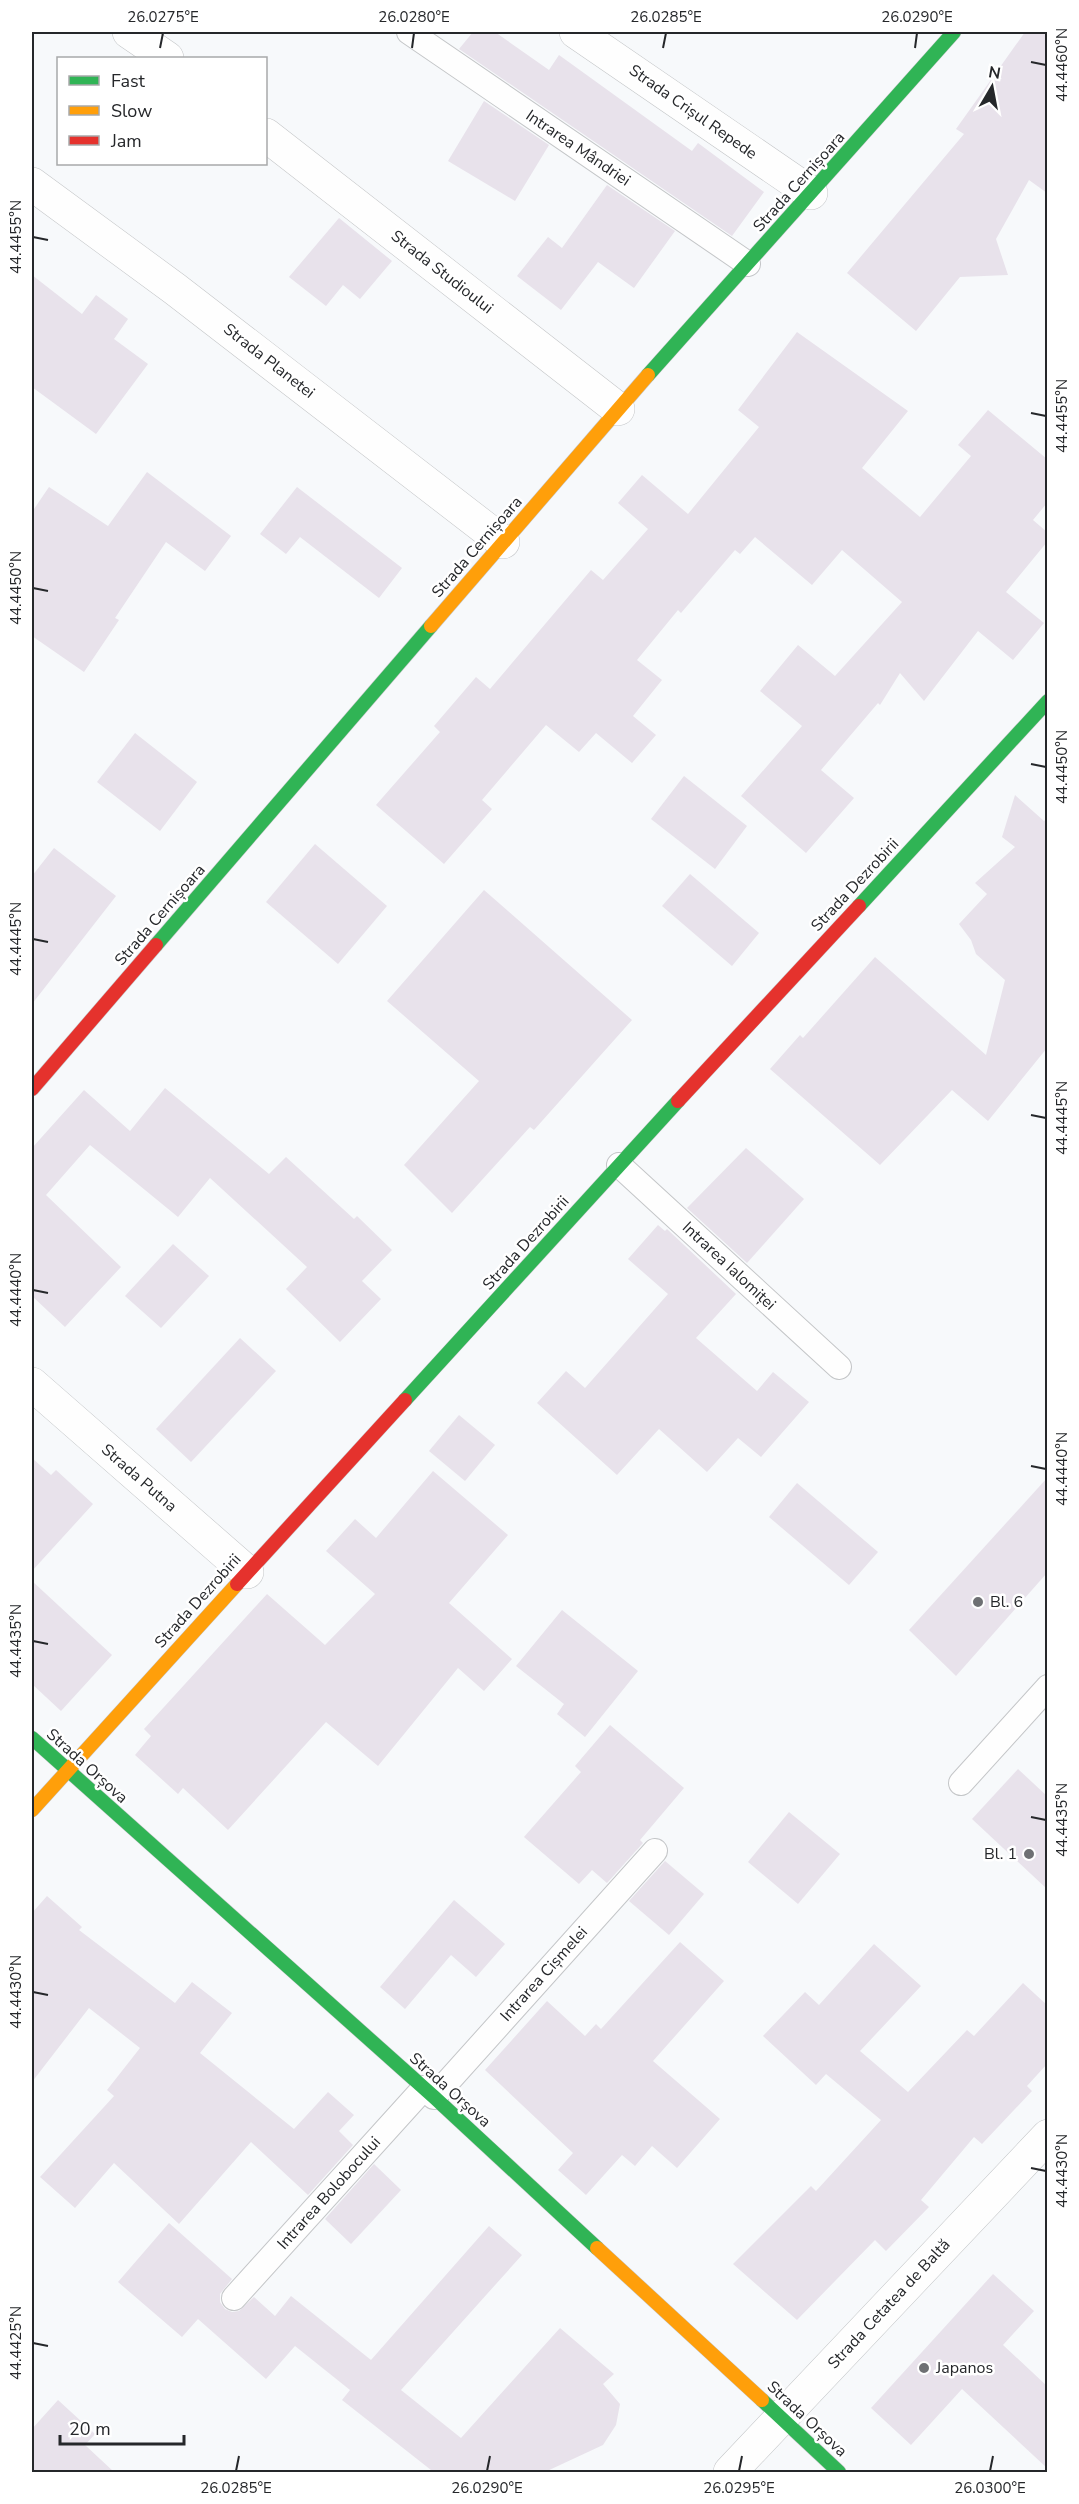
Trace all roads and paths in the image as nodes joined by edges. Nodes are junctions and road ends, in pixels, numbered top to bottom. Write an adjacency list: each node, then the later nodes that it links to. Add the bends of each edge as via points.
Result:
1 (129, 32): 5 (street)
2 (409, 32): 9 (lane, Intrarea Mândriei)
3 (576, 32): 8 (street, Strada Crișul Repede)
4 (954, 32): 8 (street, Strada Cernișoara)
5 (166, 57)
6 (267, 136): 10 (street, Strada Studioului)
7 (32, 184): 11 (street, Strada Planetei)
8 (811, 193): 9 (street, Strada Cernișoara)
9 (748, 264): 10 (street, Strada Cernișoara)
10 (618, 409): 11 (street, Strada Cernișoara)
11 (503, 542): 13 (street, Strada Cernișoara)
12 (1047, 701): 14 (street, Strada Dezrobirii)
13 (32, 1089)
14 (619, 1165): 15 (lane, Intrarea Ialomiței); 17 (street, Strada Dezrobirii)
15 (839, 1367)
16 (32, 1384): 17 (street, Strada Putna)
17 (247, 1572): 20 (street, Strada Dezrobirii)
18 (1047, 1687): 21 (lane)
19 (32, 1738): 20 (street, Strada Orșova)
20 (67, 1770): 22 (street, Strada Dezrobirii); 24 (street, Strada Orșova)
21 (961, 1783)
22 (32, 1809)
23 (655, 1851): 24 (lane, Intrarea Cișmelei)
24 (429, 2092): 26 (lane, Intrarea Bolobocului); 27 (street, Strada Orșova)
25 (1047, 2136): 27 (street, Strada Cetatea de Baltă)
26 (234, 2298)
27 (782, 2418): 28 (street, Strada Cetatea de Baltă); 29 (street, Strada Orșova)
28 (730, 2472)
29 (840, 2472)

